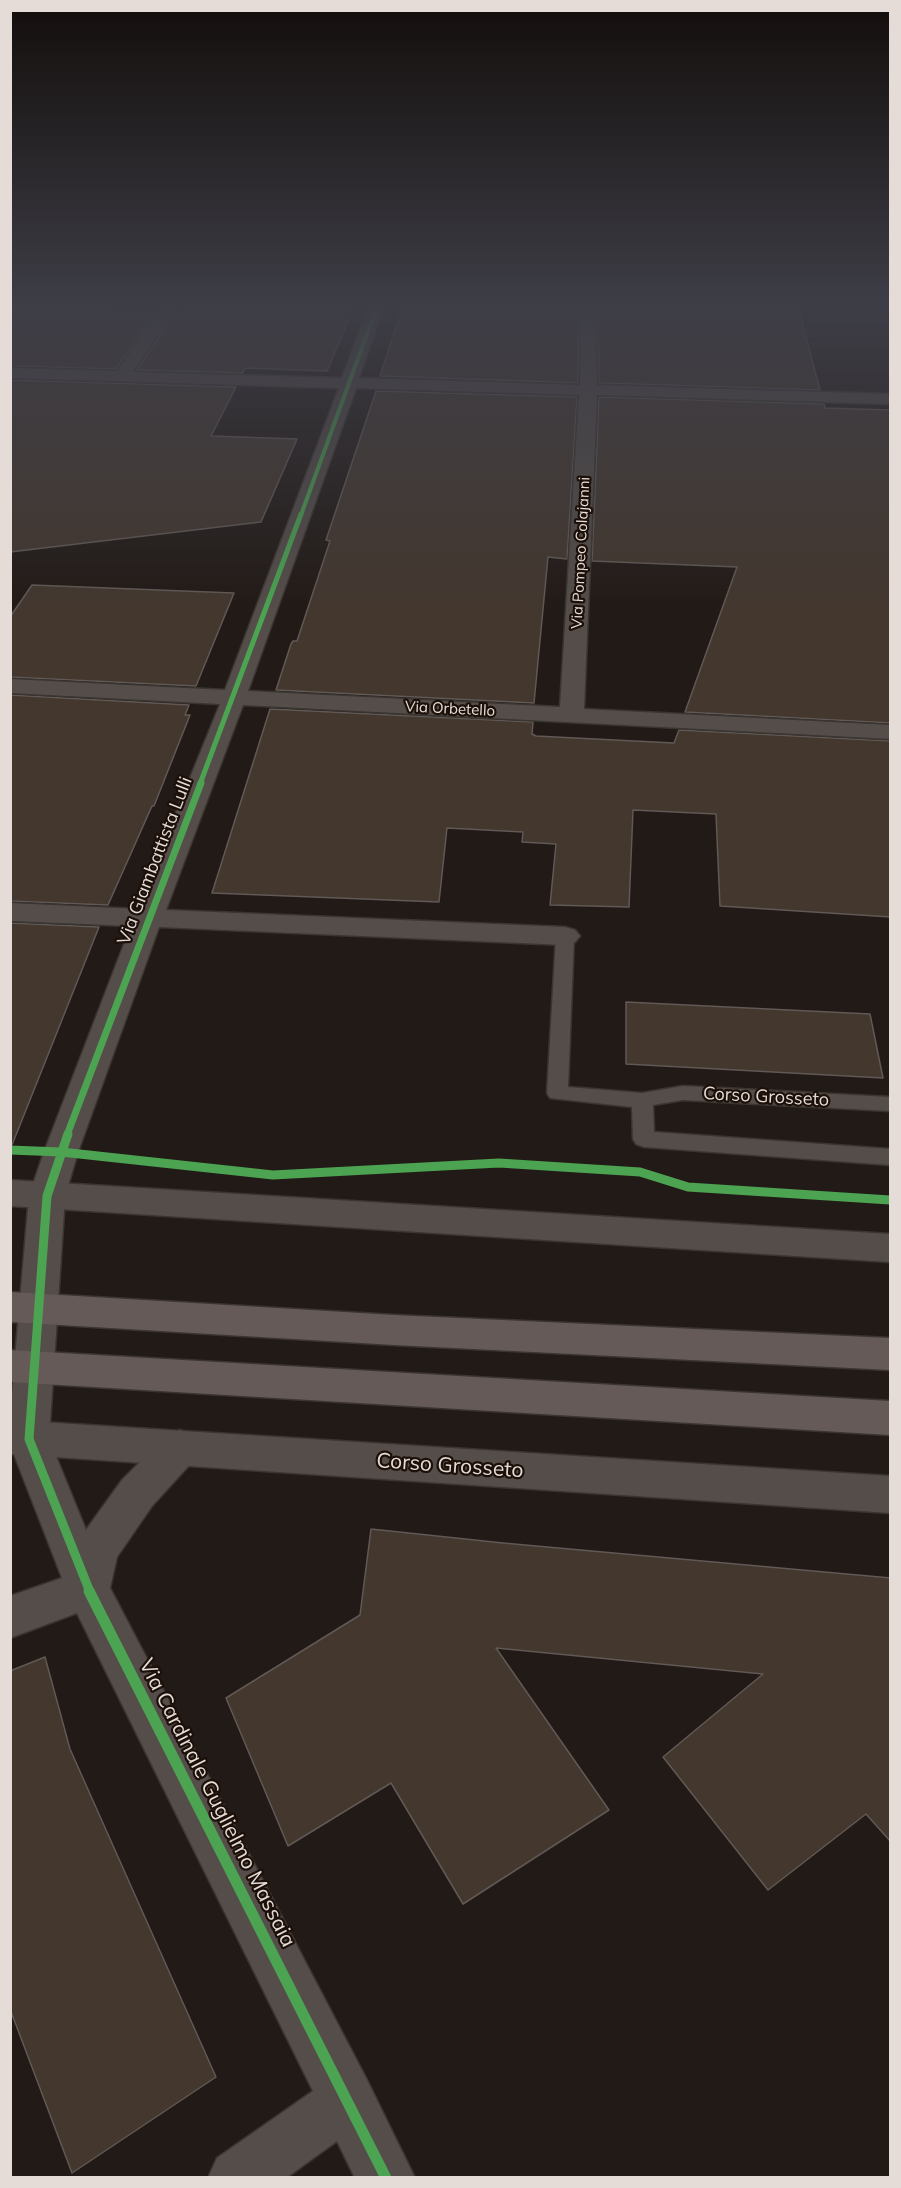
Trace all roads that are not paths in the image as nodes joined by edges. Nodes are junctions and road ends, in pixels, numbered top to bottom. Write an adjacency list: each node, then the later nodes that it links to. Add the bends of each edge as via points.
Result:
1 (339, 411): 4 (street, Via Giambattista Lulli)
2 (587, 411): 5 (street, Via Pompeo Colajanni)
3 (10, 686): 4 (street, Via Orbetello)
4 (234, 698): 5 (street, Via Orbetello); 8 (street, Via Giambattista Lulli)
5 (572, 715): 6 (street, Via Orbetello)
6 (891, 732)
7 (10, 912): 8 (street)
8 (149, 916): 9 (street, Via Giambattista Lulli); 14 (street, Via Giambattista Lulli)
9 (565, 936): 10 (lane, Corso Grosseto, via 557,1093)
10 (642, 1100): 11 (lane, Corso Grosseto, via 683,1093); 12 (lane, via 644,1139)
11 (891, 1104)
12 (891, 1157)
13 (10, 1193): 14 (street)
14 (47, 1196): 15 (street); 16 (street, Via Giambattista Lulli)
15 (891, 1248)
16 (24, 1308): 17 (main road); 18 (street, Via Giambattista Lulli)
17 (891, 1354)
18 (22, 1367): 19 (main road); 20 (street, Via Giambattista Lulli)
19 (891, 1418)
20 (20, 1438): 21 (street, Corso Grosseto); 23 (street, Via Cardinale Guglielmo Massaia)
21 (180, 1448): 22 (street, Corso Grosseto); 23 (street, via 137,1493 97,1550)
22 (891, 1495)
23 (88, 1589): 24 (street); 25 (street, Via Cardinale Guglielmo Massaia)
24 (10, 1617)
25 (347, 2100): 26 (street); 27 (street, Via Cardinale Guglielmo Massaia)
26 (237, 2178)
27 (386, 2178)

